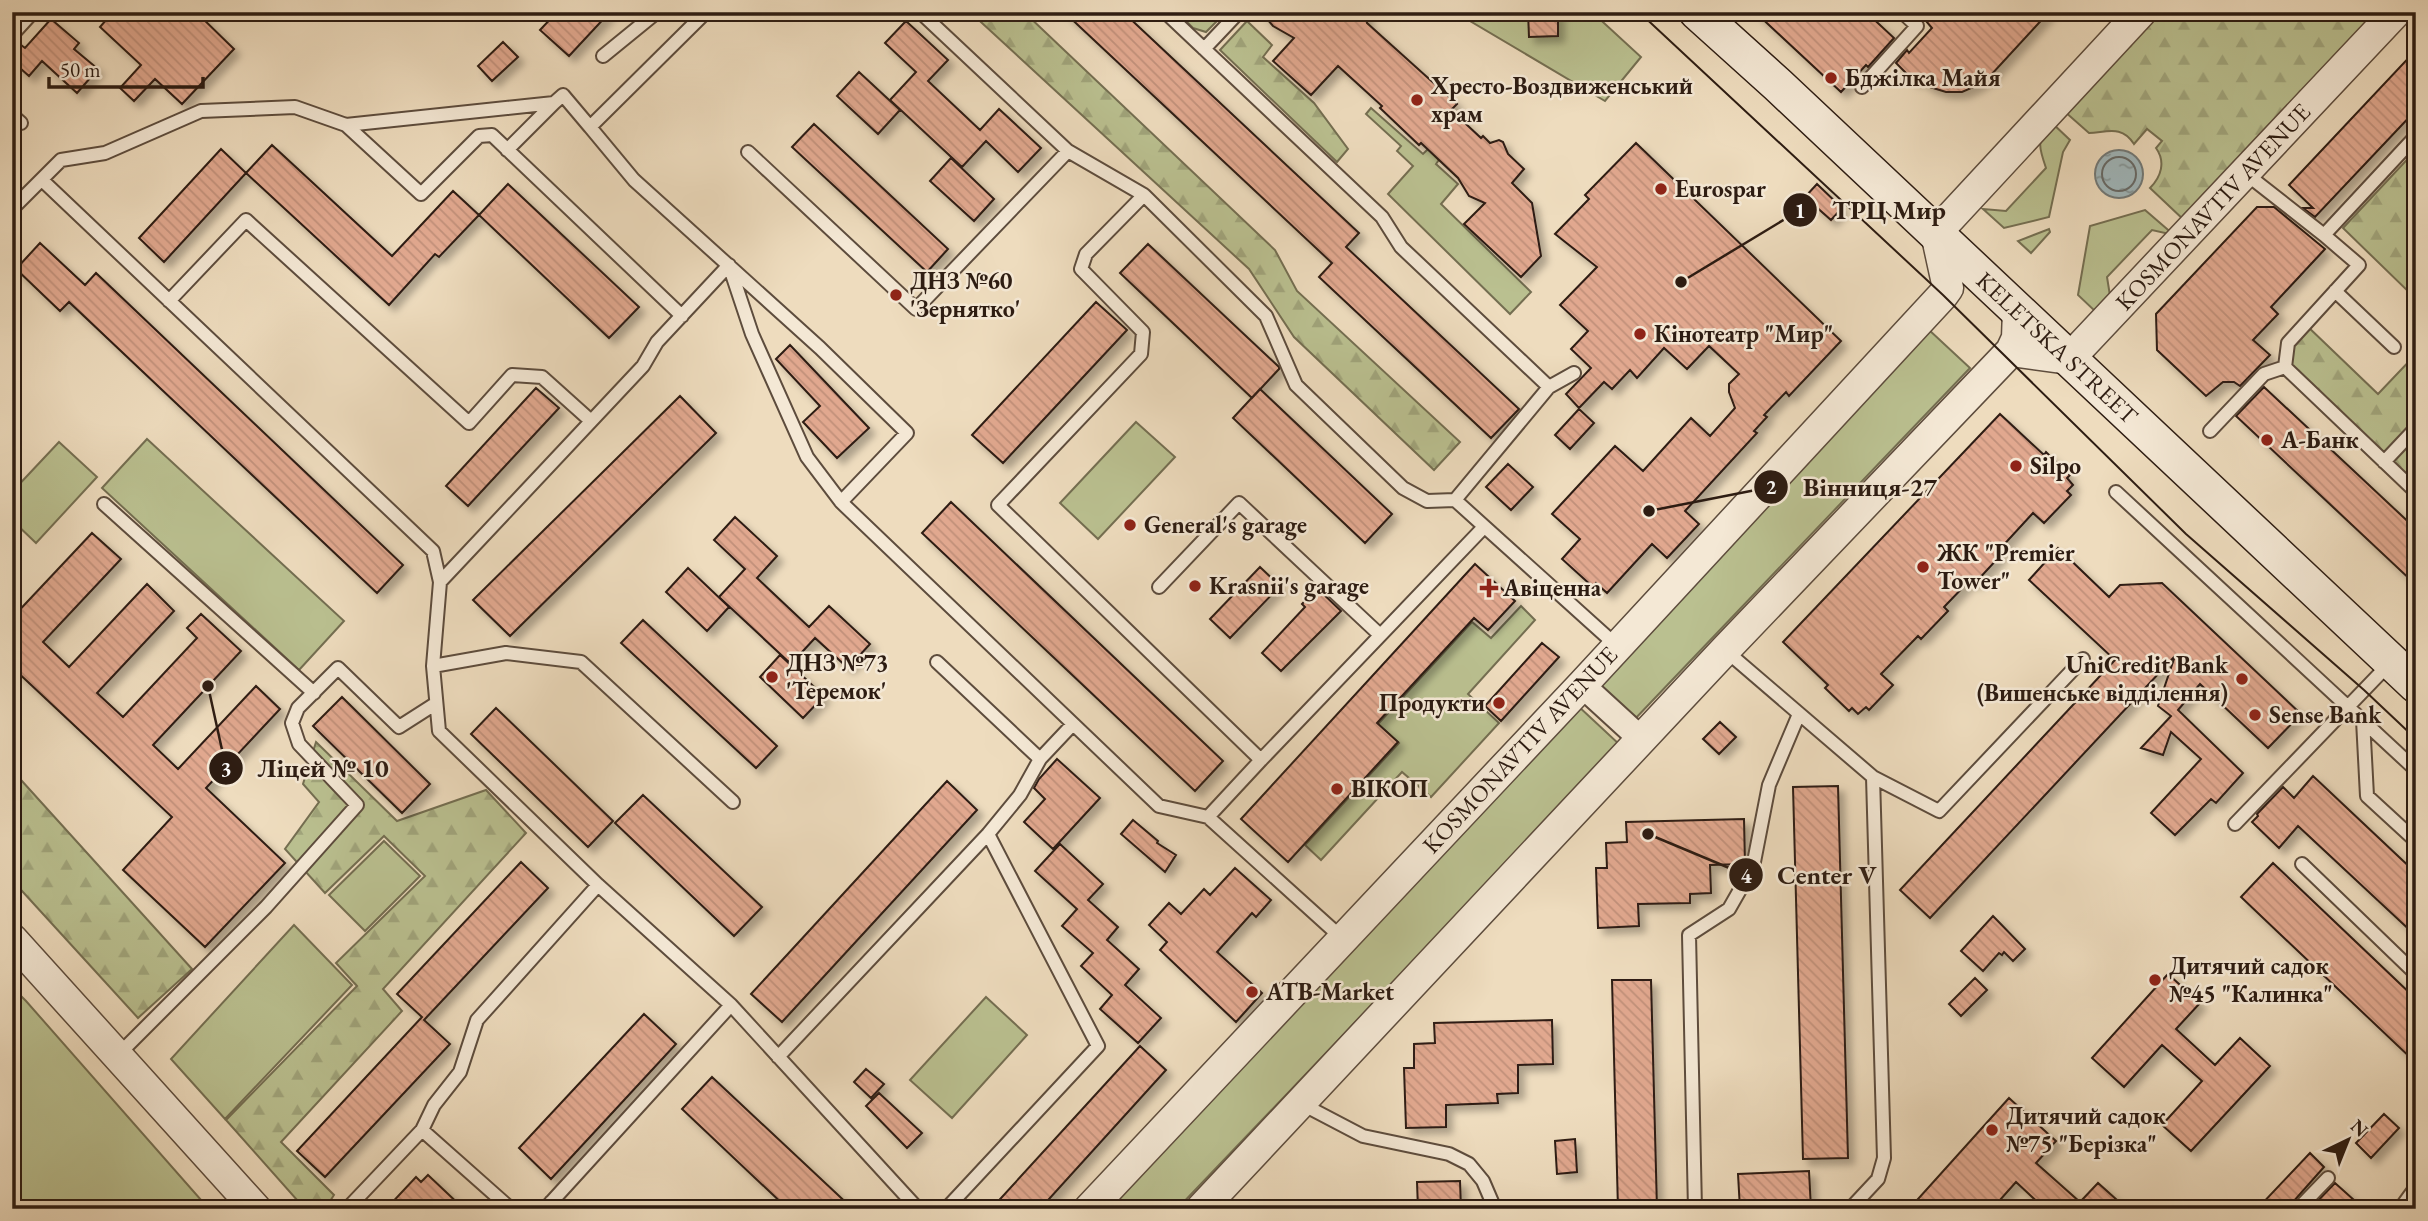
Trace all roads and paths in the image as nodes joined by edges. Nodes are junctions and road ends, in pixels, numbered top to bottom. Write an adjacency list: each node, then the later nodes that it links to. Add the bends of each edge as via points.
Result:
1 (33, 12): 11 (lane)
2 (657, 12): 13 (lane)
3 (706, 12): 17 (lane)
4 (920, 12): 20 (lane)
5 (1165, 12): 12 (lane)
6 (1239, 12): 12 (lane)
7 (1697, 12): 26 (main road, KELETSKA STREET)
8 (1902, 12): 14 (lane, via 1917,26)
9 (2141, 12): 26 (street)
10 (2396, 12): 22 (street, KOSMONAVTIV AVENUE)
11 (12, 35)
12 (1204, 49): 40 (lane, via 1382,216 1401,247)
13 (603, 56)
14 (1862, 87)
15 (554, 103): 16 (lane); 17 (lane, via 563,95); 19 (lane)
16 (346, 125): 19 (lane, via 421,194 479,136 492,135); 23 (lane, via 295,107 201,111 105,153 61,160)
17 (590, 127): 28 (lane, via 634,180)
18 (2416, 136): 27 (lane)
19 (507, 149): 34 (lane)
20 (1068, 151): 21 (lane, via 916,309); 24 (lane)
21 (748, 152)
22 (2245, 173): 27 (lane); 37 (street, KOSMONAVTIV AVENUE)
23 (42, 180): 25 (lane); 32 (lane)
24 (1144, 195): 47 (lane, via 1266,316 1296,385 1403,488 1427,501); 69 (lane, via 1086,254 1081,269 1143,332 1141,354 998,505)
25 (12, 209)
26 (1936, 233): 29 (main road, KELETSKA STREET); 30 (street)
27 (2324, 235): 31 (lane, via 2359,265)
28 (729, 265): 34 (lane); 48 (lane, via 752,334 807,457); 48 (lane, via 907,433)
29 (1988, 282): 30 (street, via 1956,280); 33 (main road, KELETSKA STREET)
30 (1948, 288): 54 (street, KOSMONAVTIV AVENUE)
31 (2335, 291): 35 (lane); 38 (lane, via 2288,344)
32 (169, 300): 41 (lane, via 246,219 469,423 512,375 542,377); 51 (lane, via 433,551)
33 (2018, 310): 36 (street, via 2017,338); 37 (main road, KELETSKA STREET)
34 (682, 316): 41 (lane)
35 (2394, 347)
36 (2011, 351): 37 (street); 55 (street)
37 (2069, 359): 59 (main road, KELETSKA STREET)
38 (2285, 367): 43 (lane, via 2264,374); 44 (lane)
39 (1574, 373): 40 (lane)
40 (1549, 387): 47 (lane)
41 (591, 422): 51 (lane)
42 (2416, 428): 44 (lane)
43 (2210, 431)
44 (2384, 462): 46 (lane)
45 (2116, 492): 63 (lane)
46 (2416, 492)
47 (1455, 500): 50 (lane)
48 (841, 502): 66 (lane)
49 (104, 504): 61 (lane)
50 (1484, 527): 53 (lane); 54 (lane)
51 (440, 582): 58 (lane)
52 (1159, 587): 53 (lane, via 1239,503)
53 (1380, 635): 69 (lane)
54 (1617, 646): 60 (street, KOSMONAVTIV AVENUE)
55 (1725, 650): 64 (lane); 67 (street)
56 (2083, 659): 71 (lane, via 1939,811)
57 (937, 662): 68 (lane)
58 (433, 666): 62 (lane); 72 (lane, via 506,653 581,662)
59 (2404, 673): 63 (lane)
60 (1582, 685): 67 (street); 80 (street, KOSMONAVTIV AVENUE)
61 (314, 693): 62 (lane, via 338,668 399,727); 83 (lane, via 298,708 292,723 299,744 357,805 266,907)
62 (435, 704): 78 (lane, via 439,730)
63 (2348, 706): 65 (lane); 74 (lane)
64 (1799, 714): 71 (lane); 99 (lane, via 1769,785 1753,867 1729,909 1689,935)
65 (2363, 720): 70 (lane); 76 (lane, via 2367,796)
66 (1073, 724): 68 (lane); 73 (lane, via 1158,806)
67 (1641, 739): 85 (street)
68 (1040, 759): 75 (lane, via 1020,795)
69 (1261, 760): 73 (lane)
70 (2416, 770)
71 (1873, 777): 100 (lane, via 1884,1158 1878,1179)
72 (733, 802)
73 (1208, 817): 80 (lane)
74 (2235, 824)
75 (988, 834): 84 (lane); 95 (lane, via 1097,1045)
76 (2416, 841)
77 (2302, 864): 81 (lane)
78 (598, 885): 82 (lane); 86 (lane, via 477,1020 460,1072 434,1105)
79 (12, 939): 83 (street)
80 (1343, 939): 96 (street, KOSMONAVTIV AVENUE)
81 (2416, 974)
82 (731, 1005): 84 (lane); 89 (lane)
83 (118, 1055): 90 (street)
84 (778, 1057): 94 (lane)
85 (1300, 1103): 97 (street); 98 (lane, via 1363,1136 1449,1154 1469,1164 1483,1181)
86 (422, 1130): 91 (lane); 92 (lane)
87 (2328, 1178): 101 (lane)
88 (2416, 1187): 102 (lane)
89 (548, 1205): 93 (lane)
90 (256, 1209)
91 (347, 1209)
92 (511, 1209)
93 (567, 1209)
94 (918, 1209)
95 (946, 1209)
96 (1089, 1209)
97 (1200, 1209)
98 (1495, 1209)
99 (1695, 1209)
100 (1850, 1209)
101 (2298, 1209)
102 (2400, 1209)

